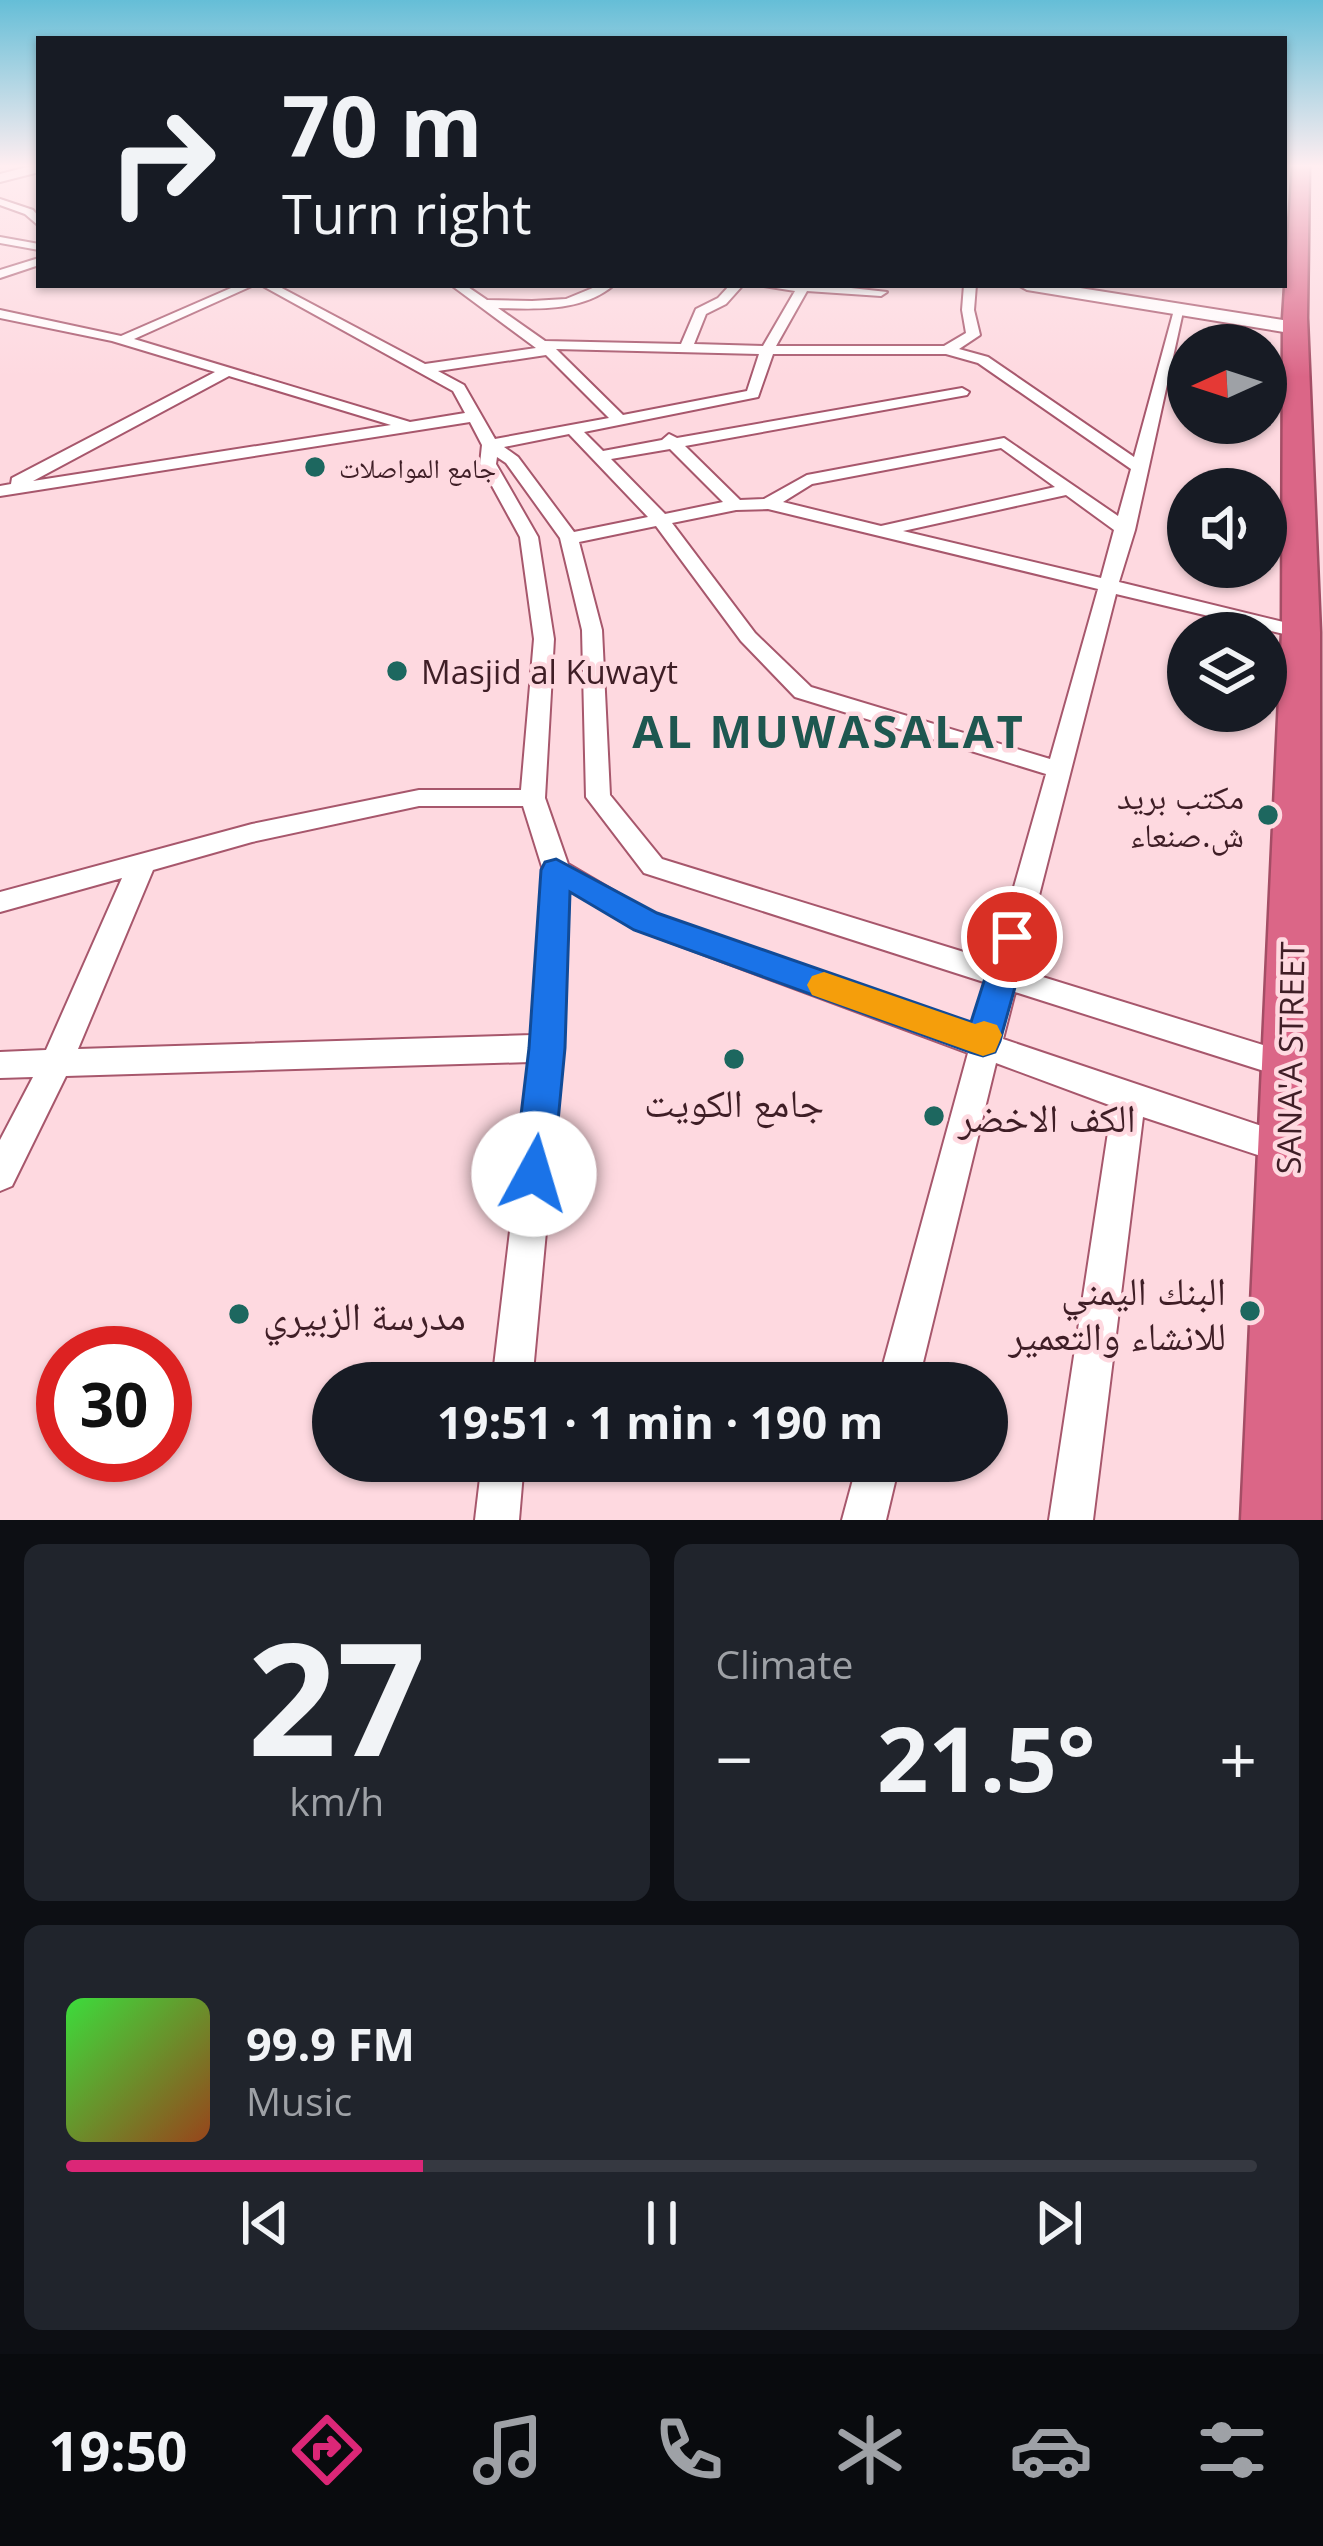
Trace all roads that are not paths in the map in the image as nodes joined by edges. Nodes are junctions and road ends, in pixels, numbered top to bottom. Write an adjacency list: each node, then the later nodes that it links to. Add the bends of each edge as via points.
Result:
1 (0, 240): 3 (street)
2 (1291, 240): 20 (highway, SANA'A STREET)
3 (36, 246)
4 (36, 261): 5 (street)
5 (0, 274)
6 (241, 288): 21 (street)
7 (272, 288): 26 (street)
8 (462, 288): 17 (street)
9 (605, 288): 17 (street, via 579,300)
10 (734, 288): 23 (street, via 700,311)
11 (802, 288): 24 (street)
12 (829, 288): 16 (street)
13 (970, 288): 25 (street, via 973,334)
14 (1045, 288): 18 (street)
15 (1095, 288): 20 (street)
16 (881, 292)
17 (484, 304): 22 (street)
18 (1180, 310): 20 (street); 38 (street)
19 (5, 318): 21 (street)
20 (1296, 323): 32 (highway, SANA'A STREET)
21 (122, 340): 27 (street)
22 (545, 347): 23 (street); 26 (street); 31 (street)
23 (686, 348): 24 (street)
24 (767, 350): 25 (street); 30 (street, via 753,394)
25 (947, 350): 38 (street, via 982,360)
26 (421, 369): 29 (street, via 459,388)
27 (228, 371): 33 (street); 33 (street, via 0,491)
28 (962, 392): 36 (street)
29 (477, 416): 33 (street); 35 (street)
30 (649, 416): 31 (street); 36 (street)
31 (620, 420): 34 (street)
32 (1310, 420): 47 (highway, SANA'A STREET)
33 (412, 426)
34 (574, 430): 35 (street); 37 (street)
35 (490, 445): 45 (street, via 512,460); 49 (street, via 488,464 529,537 544,639)
36 (675, 446): 37 (street); 40 (street)
37 (602, 456): 42 (street)
38 (1140, 468): 44 (street)
39 (1066, 490): 41 (street, via 1004,443 807,480); 43 (street); 44 (street)
40 (736, 505): 41 (street); 42 (street)
41 (768, 505): 43 (street)
42 (660, 519): 45 (street); 48 (street, via 748,637 803,692)
43 (880, 530): 46 (street)
44 (1126, 530): 46 (street)
45 (569, 538): 53 (street, via 592,630 598,796 653,866)
46 (1110, 588): 47 (street); 48 (street)
47 (1301, 632): 58 (highway, SANA'A STREET)
48 (1059, 770): 53 (street)
49 (533, 798): 50 (street, via 418,798); 51 (street)
50 (142, 863): 52 (street); 57 (street)
51 (556, 870): 54 (street, via 645,922); 55 (street)
52 (0, 902)
53 (1001, 979): 54 (street); 58 (street)
54 (983, 1041): 59 (street); 63 (street)
55 (547, 1048): 57 (street); 62 (street)
56 (0, 1065): 57 (street)
57 (55, 1066): 61 (street)
58 (1289, 1066): 60 (highway, SANA'A STREET)
59 (1129, 1098): 60 (street); 68 (street)
60 (1288, 1150): 69 (highway, SANA'A STREET)
61 (0, 1174)
62 (514, 1362)
63 (903, 1362)
64 (501, 1482): 66 (street)
65 (874, 1482): 67 (street)
66 (497, 1520)
67 (864, 1520)
68 (1071, 1520)
69 (1281, 1520)

